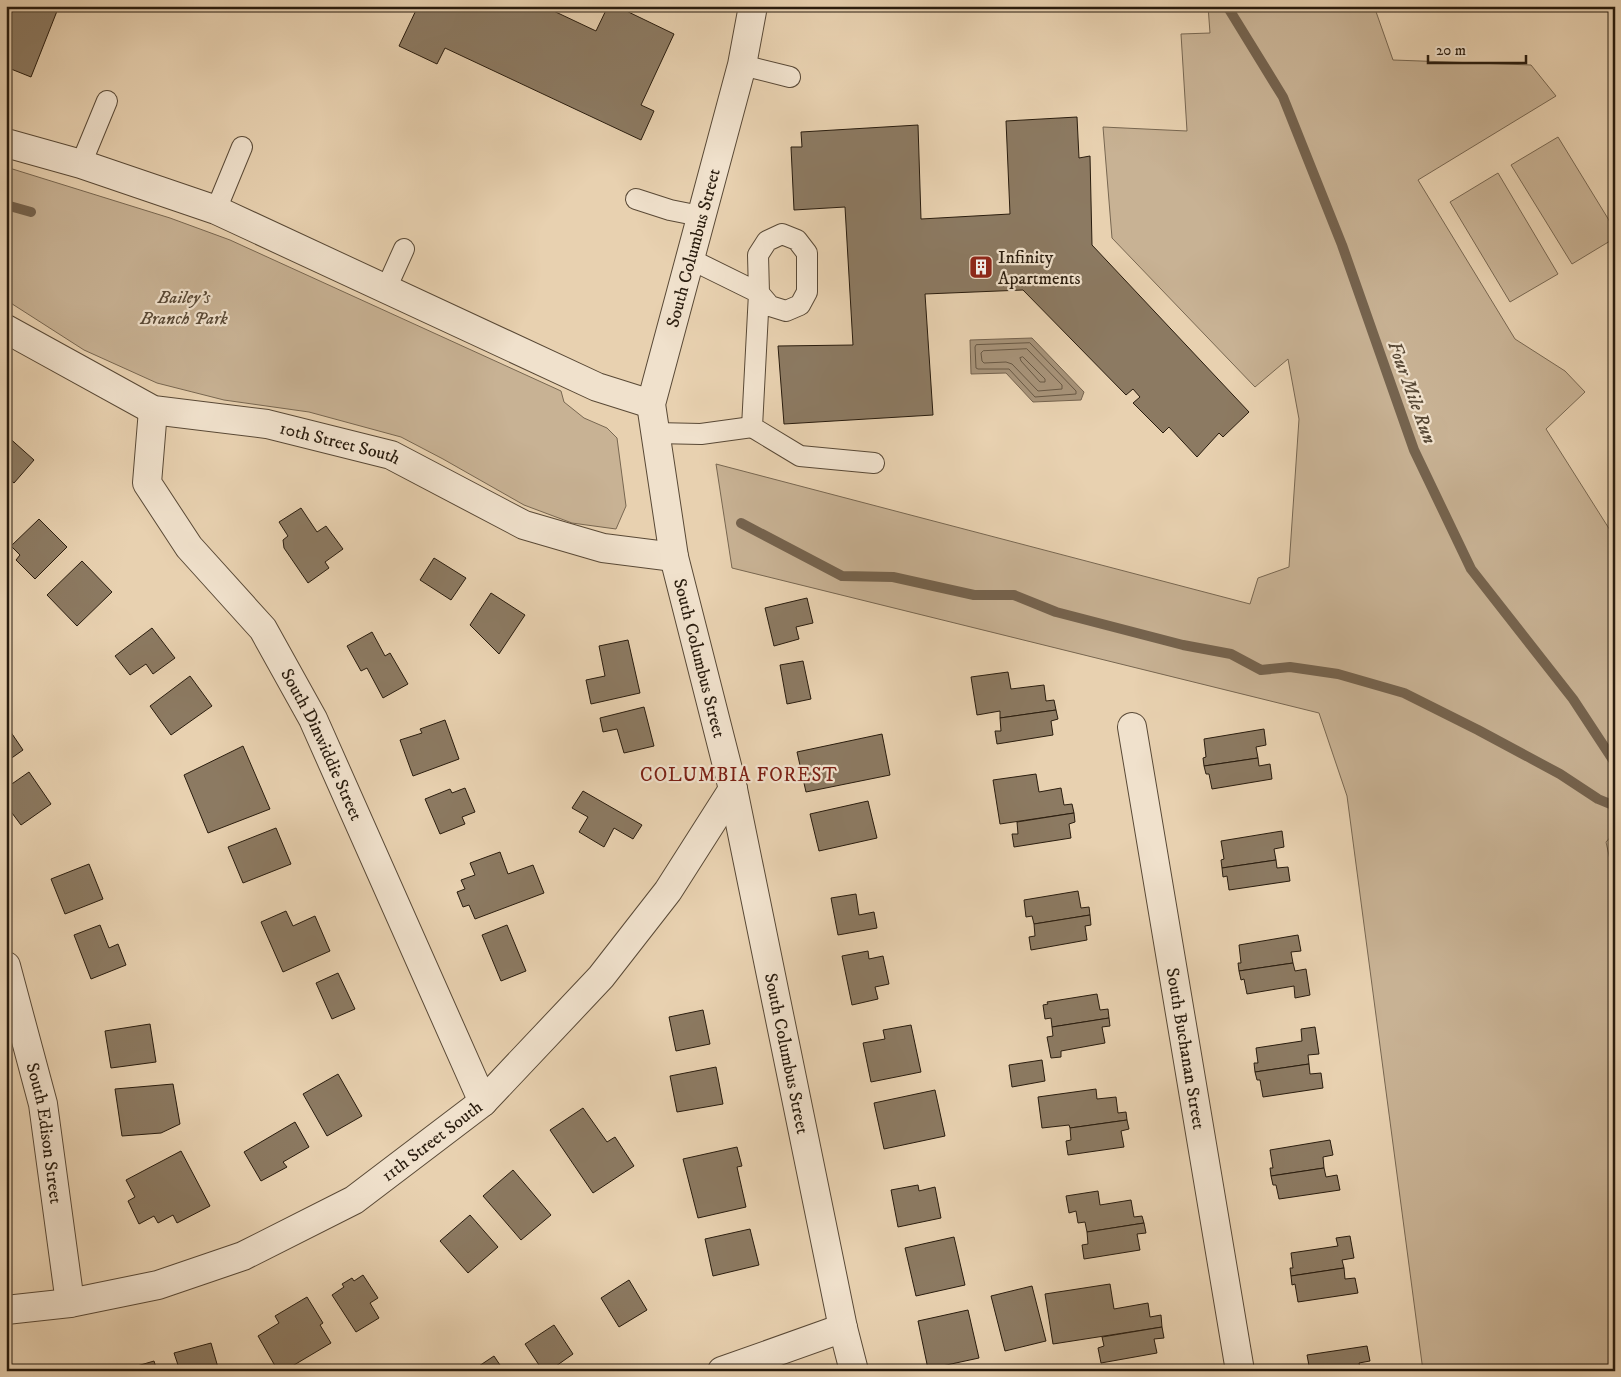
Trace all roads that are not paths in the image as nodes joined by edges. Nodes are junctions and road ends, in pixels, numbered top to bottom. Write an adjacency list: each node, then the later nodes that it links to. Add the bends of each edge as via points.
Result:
1 (752, 6): 2 (street, South Columbus Street)
2 (742, 65): 3 (lane); 10 (street, South Columbus Street)
3 (790, 76)
4 (107, 100): 7 (lane)
5 (6, 143): 7 (street)
6 (242, 147): 9 (lane)
7 (81, 164): 9 (street)
8 (636, 199): 10 (lane)
9 (216, 210): 13 (street)
10 (700, 216): 12 (street, South Columbus Street)
11 (404, 250): 13 (lane)
12 (690, 259): 15 (street, South Columbus Street); 17 (lane, via 759,293)
13 (386, 290): 15 (street, via 597,387)
14 (6, 329): 16 (street, 10th Street South)
15 (651, 404): 18 (street, South Columbus Street)
16 (153, 410): 20 (street, 10th Street South, via 267,424 391,455 524,525 603,548); 24 (street, South Dinwiddie Street, via 147,483 189,547 263,629 313,719)
17 (752, 427): 18 (lane, via 701,434); 19 (lane, via 800,456)
18 (656, 433): 20 (street, South Columbus Street)
19 (874, 463)
20 (674, 557): 22 (street, South Columbus Street)
21 (1132, 727): 30 (street, South Buchanan Street)
22 (733, 788): 24 (street, 11th Street South, via 668,891 601,978); 27 (street, South Columbus Street)
23 (6, 966): 25 (street, South Edison Street, via 44,1104)
24 (483, 1102): 25 (street, 11th Street South, via 354,1200 243,1256 158,1284)
25 (70, 1304): 26 (street, 11th Street South)
26 (6, 1310)
27 (843, 1328): 28 (street); 29 (street, South Columbus Street)
28 (722, 1371)
29 (854, 1371)
30 (1240, 1371)

